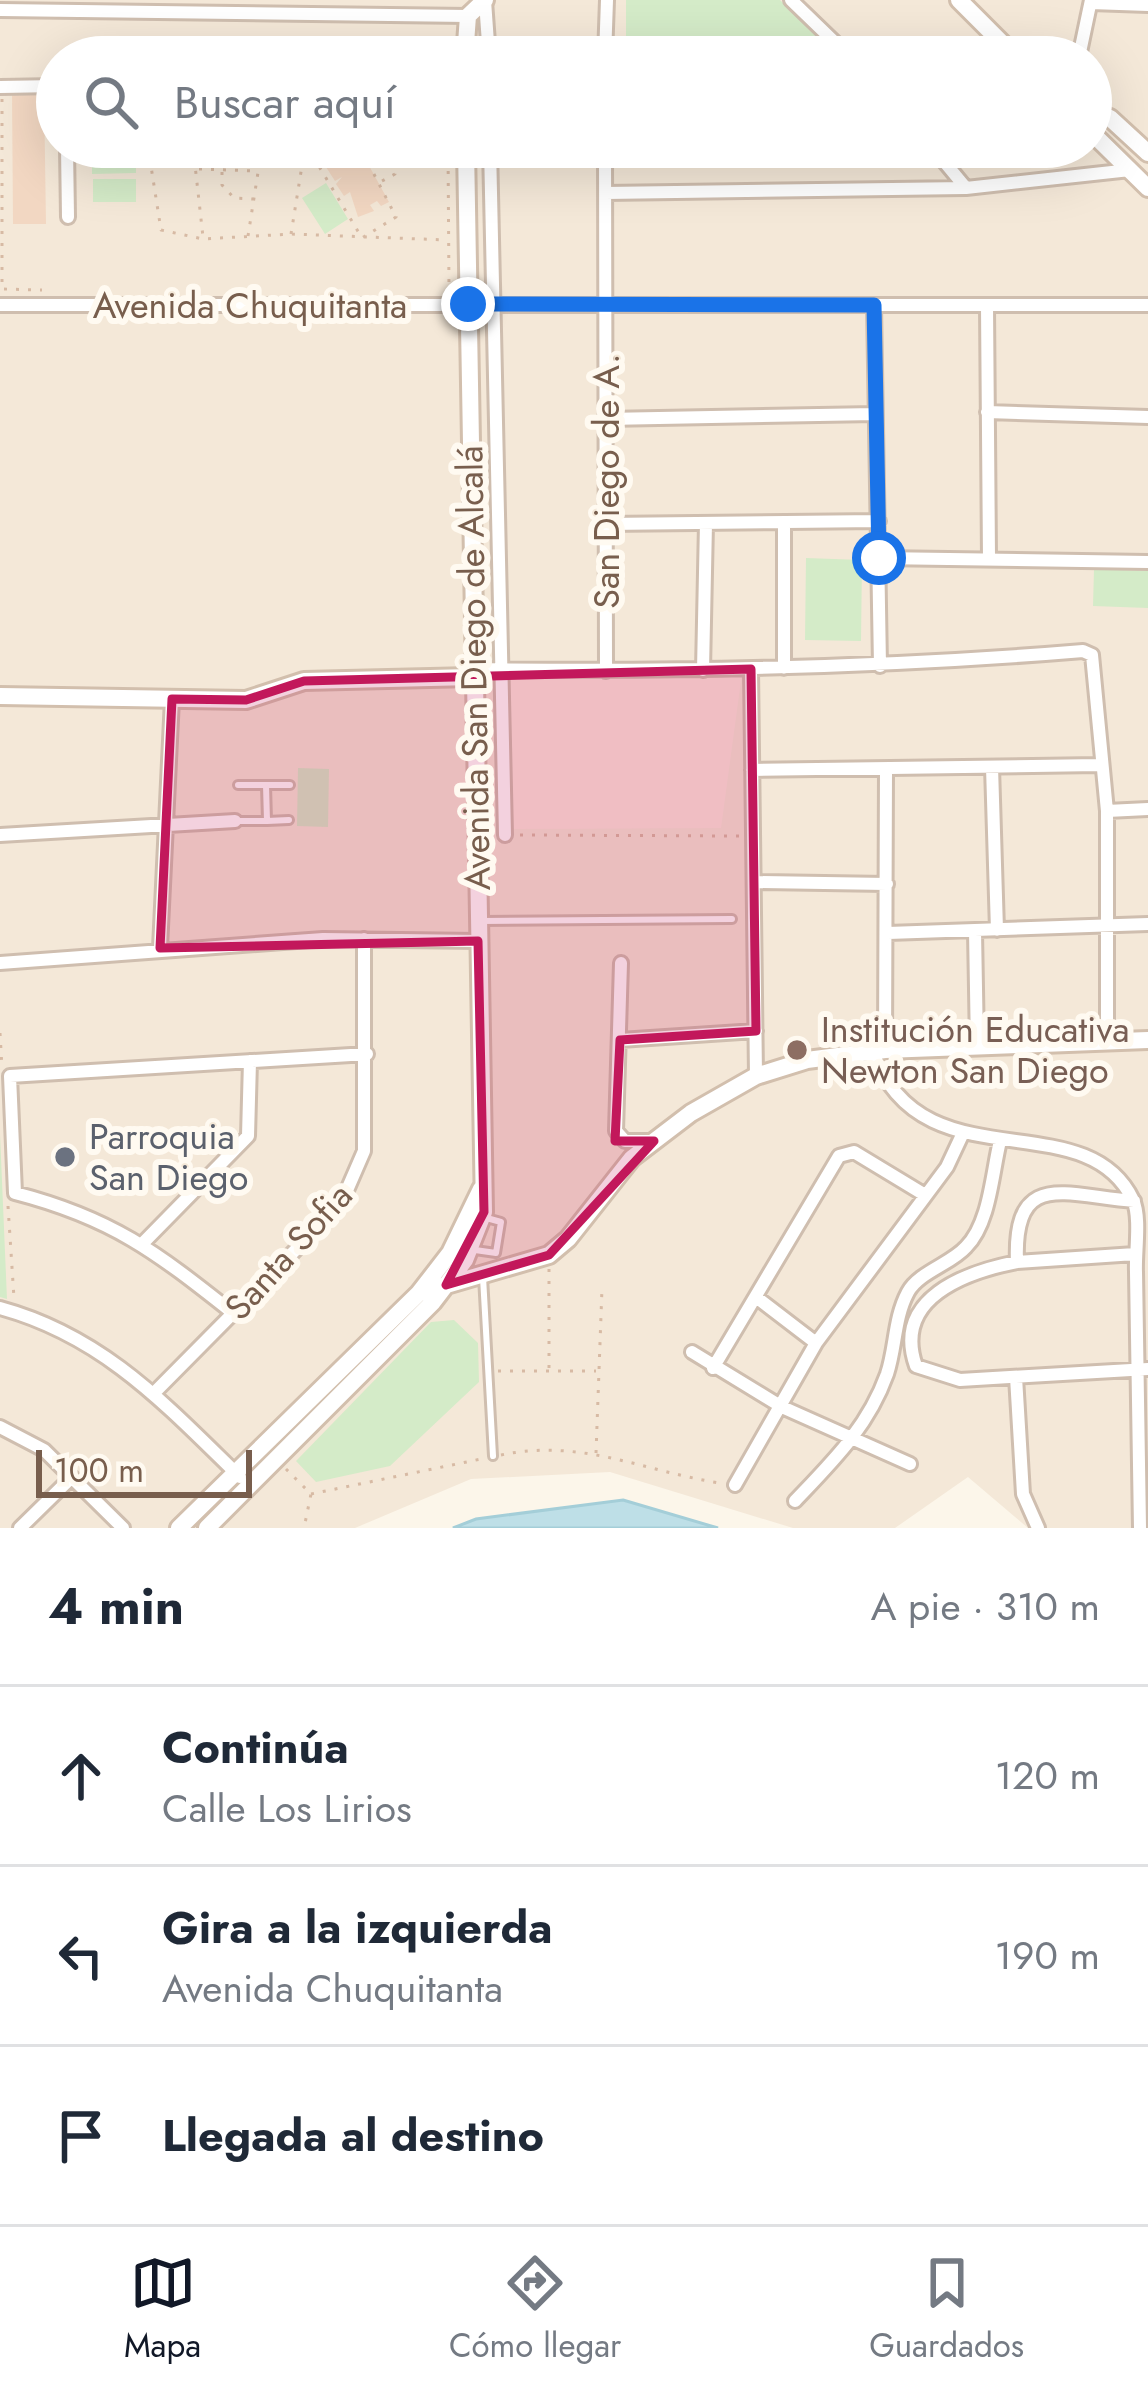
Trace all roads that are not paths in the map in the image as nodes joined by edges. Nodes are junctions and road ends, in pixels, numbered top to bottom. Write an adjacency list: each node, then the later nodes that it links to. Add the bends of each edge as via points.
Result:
1 (485, 0): 10 (street); 12 (street)
2 (607, 0): 13 (street)
3 (959, 0): 15 (street)
4 (793, 1): 14 (street)
5 (1091, 2): 7 (street); 16 (street)
6 (94, 5): 8 (street); 9 (street)
7 (1148, 5)
8 (347, 7): 10 (street)
9 (0, 10)
10 (468, 16): 11 (street)
11 (467, 36)
12 (488, 36)
13 (606, 36)
14 (829, 36)
15 (995, 36)
16 (1084, 36)
17 (36, 86): 18 (street)
18 (1, 87)
19 (1112, 120): 21 (street)
20 (1112, 152): 27 (street)
21 (1148, 153)
22 (67, 168): 31 (street)
23 (465, 168): 32 (street, Avenida San Diego de Alcalá)
24 (490, 168): 33 (street, Avenida San Diego de Alcalá)
25 (605, 168): 30 (street, San Diego de A.)
26 (949, 168): 28 (street)
27 (1130, 170): 28 (street); 29 (street)
28 (966, 188): 30 (street)
29 (1148, 188)
30 (605, 193): 37 (street, San Diego de A.)
31 (68, 217)
32 (459, 302): 33 (street, Avenida Chuquitanta); 35 (street, Avenida Chuquitanta); 56 (street, Avenida San Diego de Alcalá)
33 (493, 304): 37 (street, Avenida Chuquitanta); 53 (street, Avenida San Diego de Alcalá)
34 (1148, 304): 38 (street, Avenida Chuquitanta)
35 (0, 305)
36 (874, 305): 37 (street, Avenida Chuquitanta); 38 (street, Avenida Chuquitanta); 40 (street)
37 (605, 306): 42 (street, San Diego de A.)
38 (987, 306): 39 (street)
39 (987, 412): 41 (street); 48 (street)
40 (875, 414): 42 (street); 43 (street)
41 (1148, 417)
42 (606, 419): 46 (street, San Diego de A.)
43 (879, 521): 44 (street); 47 (street)
44 (784, 522): 45 (street); 51 (street)
45 (706, 523): 46 (street); 54 (street)
46 (606, 524): 55 (street, San Diego de A.)
47 (879, 558): 48 (street); 50 (street)
48 (989, 558): 49 (street)
49 (1148, 562)
50 (880, 666): 51 (street); 61 (street, via 1092,655)
51 (784, 668): 52 (street)
52 (751, 669): 54 (street); 64 (street)
53 (500, 670): 55 (street); 56 (street); 59 (street, Avenida San Diego de Alcalá)
54 (704, 670): 55 (street)
55 (606, 671)
56 (472, 673): 58 (street, via 304,681 246,700); 60 (street, Avenida San Diego de Alcalá)
57 (0, 696): 58 (street)
58 (172, 699): 73 (street)
59 (503, 751): 60 (street); 74 (street, Avenida San Diego de Alcalá)
60 (474, 753): 79 (street, Avenida San Diego de Alcalá)
61 (1099, 765): 62 (street); 69 (street)
62 (992, 767): 63 (street); 82 (street)
63 (886, 769): 64 (street); 77 (street)
64 (752, 770): 76 (street)
65 (266, 784): 66 (lane); 67 (lane); 72 (lane)
66 (290, 784)
67 (238, 785)
68 (1148, 809): 69 (street)
69 (1107, 811): 81 (street)
70 (290, 820): 72 (lane)
71 (235, 821): 72 (lane); 73 (street)
72 (267, 821)
73 (166, 825): 75 (street); 87 (street)
74 (506, 835)
75 (0, 836)
76 (754, 882): 77 (street); 90 (street)
77 (887, 884): 84 (street)
78 (732, 920): 79 (lane)
79 (477, 921): 86 (street, Avenida San Diego de Alcalá)
80 (1148, 924): 81 (street)
81 (1106, 926): 82 (street); 92 (street)
82 (997, 930): 83 (street)
83 (975, 931): 84 (street); 94 (street)
84 (888, 933): 95 (street)
85 (364, 939): 86 (street); 87 (street); 96 (street, Santa Sofia)
86 (478, 941): 102 (street, Avenida San Diego de Alcalá)
87 (160, 948): 88 (street)
88 (0, 963)
89 (621, 963): 91 (street)
90 (756, 1031): 91 (street); 98 (street)
91 (620, 1040): 100 (street, via 616,1132 625,1141)
92 (1107, 1040): 93 (street); 94 (street)
93 (1148, 1040)
94 (977, 1046): 95 (street)
95 (879, 1051): 98 (street); 99 (street, via 884,1083)
96 (367, 1054): 97 (street); 115 (street, Santa Sofia, via 356,1179)
97 (250, 1061): 106 (street, via 248,1136); 106 (street, via 10,1076 15,1192)
98 (757, 1076): 100 (street)
99 (962, 1135): 101 (street); 103 (street)
100 (654, 1141): 110 (street, via 549,1256)
101 (1000, 1141): 104 (street, via 1098,1159); 124 (street, via 978,1231 909,1288 889,1368)
102 (481, 1188): 105 (street, Avenida San Diego de Alcalá); 112 (street, Avenida San Diego de Alcalá, via 450,1253)
103 (925, 1195): 113 (street, via 845,1152); 116 (street)
104 (1134, 1202): 108 (street); 109 (street, via 1044,1192 1028,1199)
105 (482, 1217): 107 (street, Avenida San Diego de Alcalá); 110 (lane, via 501,1222)
106 (144, 1242): 115 (street)
107 (471, 1249): 110 (lane); 111 (street, Avenida San Diego de Alcalá)
108 (1135, 1254): 109 (street); 119 (street)
109 (1017, 1262): 120 (street, via 946,1283 915,1324 910,1351 930,1375)
110 (492, 1266): 111 (street); 125 (lane)
111 (446, 1285): 112 (street); 128 (street, Avenida San Diego de Alcalá, via 276,1460)
112 (419, 1293): 128 (street, Avenida San Diego de Alcalá)
113 (756, 1297): 116 (street); 118 (street)
114 (7, 1310): 121 (street, via 92,1343)
115 (233, 1313): 121 (street, Santa Sofia)
116 (816, 1343): 122 (street)
117 (692, 1352): 118 (street)
118 (713, 1368): 122 (street)
119 (1143, 1369): 120 (street); 136 (street)
120 (1009, 1378): 135 (street, via 1023,1494)
121 (155, 1392): 128 (street)
122 (782, 1407): 124 (street); 129 (street)
123 (0, 1426): 127 (street)
124 (853, 1440): 126 (street); 130 (street)
125 (493, 1456)
126 (910, 1464)
127 (72, 1477): 131 (street); 132 (street)
128 (243, 1480): 133 (street, Avenida San Diego de Alcalá); 134 (street, Avenida San Diego de Alcalá)
129 (735, 1485)
130 (795, 1501)
131 (20, 1528)
132 (124, 1528)
133 (179, 1528)
134 (207, 1528)
135 (1038, 1528)
136 (1139, 1528)

